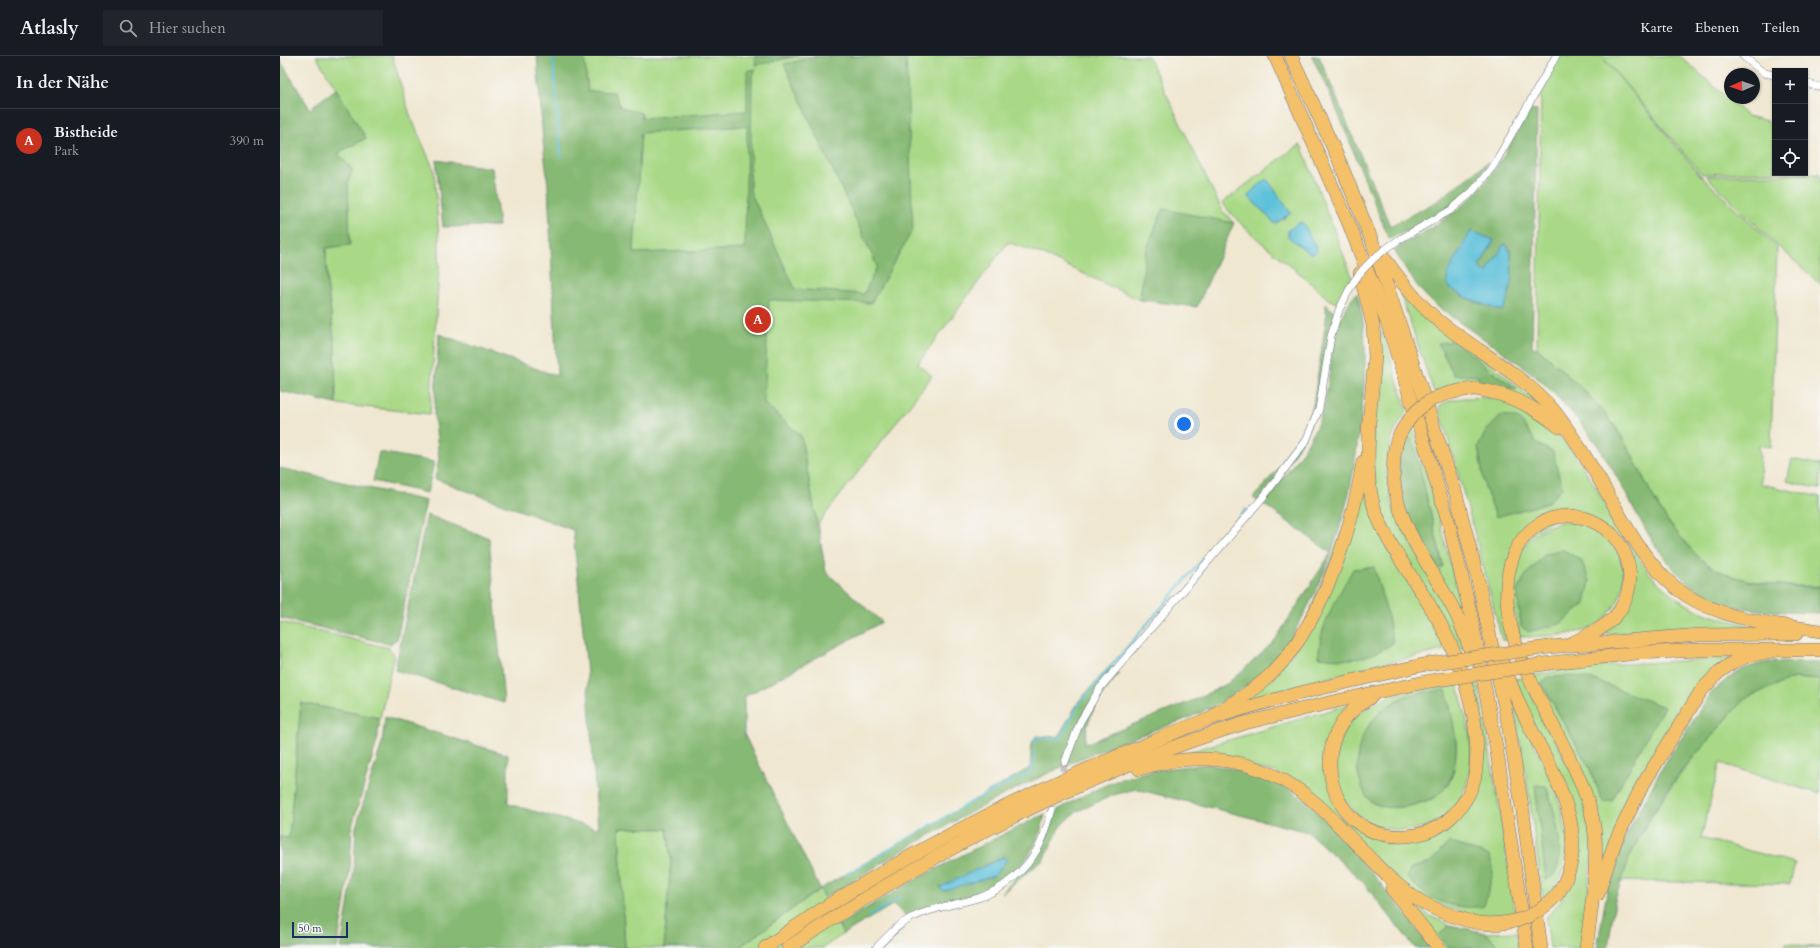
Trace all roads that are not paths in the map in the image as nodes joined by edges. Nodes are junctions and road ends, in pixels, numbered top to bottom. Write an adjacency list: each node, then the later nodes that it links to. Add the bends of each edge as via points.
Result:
1 (1275, 56): 8 (highway)
2 (1291, 56): 9 (highway, via 1339,160)
3 (1556, 56): 20 (street, bridge, via 1494,165 1472,192 1451,210 1378,253 1364,268 1339,310 1331,336 1319,410 1306,441 1264,496 1100,688 1080,722)
4 (1743, 56): 5 (street, via 1764,72)
5 (1772, 74)
6 (1808, 84): 7 (street)
7 (1820, 87)
8 (1349, 224): 10 (highway, via 1373,325 1375,357); 17 (highway, via 1387,322 1441,498 1470,611)
9 (1372, 241): 11 (highway, via 1424,308 1445,326 1525,382 1549,405); 12 (highway, via 1456,494)
10 (1369, 426): 18 (highway, via 1370,490 1375,510 1397,553 1441,625 1459,667 1473,719 1475,776 1468,796 1442,825 1424,833 1391,836 1363,825 1351,817 1333,788 1330,755 1341,723 1350,712); 19 (highway, via 1359,489 1350,523 1326,586 1298,642 1284,660 1250,692)
11 (1574, 440): 13 (highway, via 1631,532 1667,581 1708,607 1767,623); 17 (highway, bridge, via 1530,405 1496,392 1475,389 1455,391 1426,403 1411,415 1397,440 1393,455 1392,480 1400,512 1417,547 1455,611)
12 (1489, 628): 23 (highway, bridge, via 1518,703 1556,777 1566,805 1573,852 1570,870 1562,887 1540,910 1518,921 1495,925 1478,923 1457,918 1420,902 1401,889); 30 (highway, via 1523,812)
13 (1820, 632): 14 (highway, via 1700,635)
14 (1570, 644): 19 (highway, bridge, via 1427,664 1334,684); 24 (highway, via 1599,629 1617,614 1628,589 1629,570 1619,542 1603,527 1583,518 1562,517 1542,522 1524,537 1511,561 1507,595 1511,625 1530,681 1585,788 1593,818 1594,879)
15 (1777, 650): 16 (highway); 18 (highway, bridge, via 1637,653 1430,681); 24 (highway, via 1732,663 1719,672 1701,691 1642,786 1615,842)
16 (1820, 650)
17 (1485, 688): 29 (highway, via 1499,761)
18 (1376, 692): 21 (highway, via 1246,723 1144,759)
19 (1200, 722): 25 (highway, via 1059,781 978,819 866,882)
20 (1065, 762)
21 (1069, 790): 23 (highway, via 1170,761 1197,758 1244,763 1286,782 1304,794 1322,809); 26 (highway, via 934,858 878,890)
22 (1052, 810): 27 (street, via 1039,847 1012,879 978,898 931,909 910,918)
23 (1360, 850): 28 (highway)
24 (1589, 926): 31 (highway)
25 (765, 948)
26 (788, 948)
27 (876, 948)
28 (1439, 948)
29 (1527, 948)
30 (1541, 948)
31 (1586, 948)

